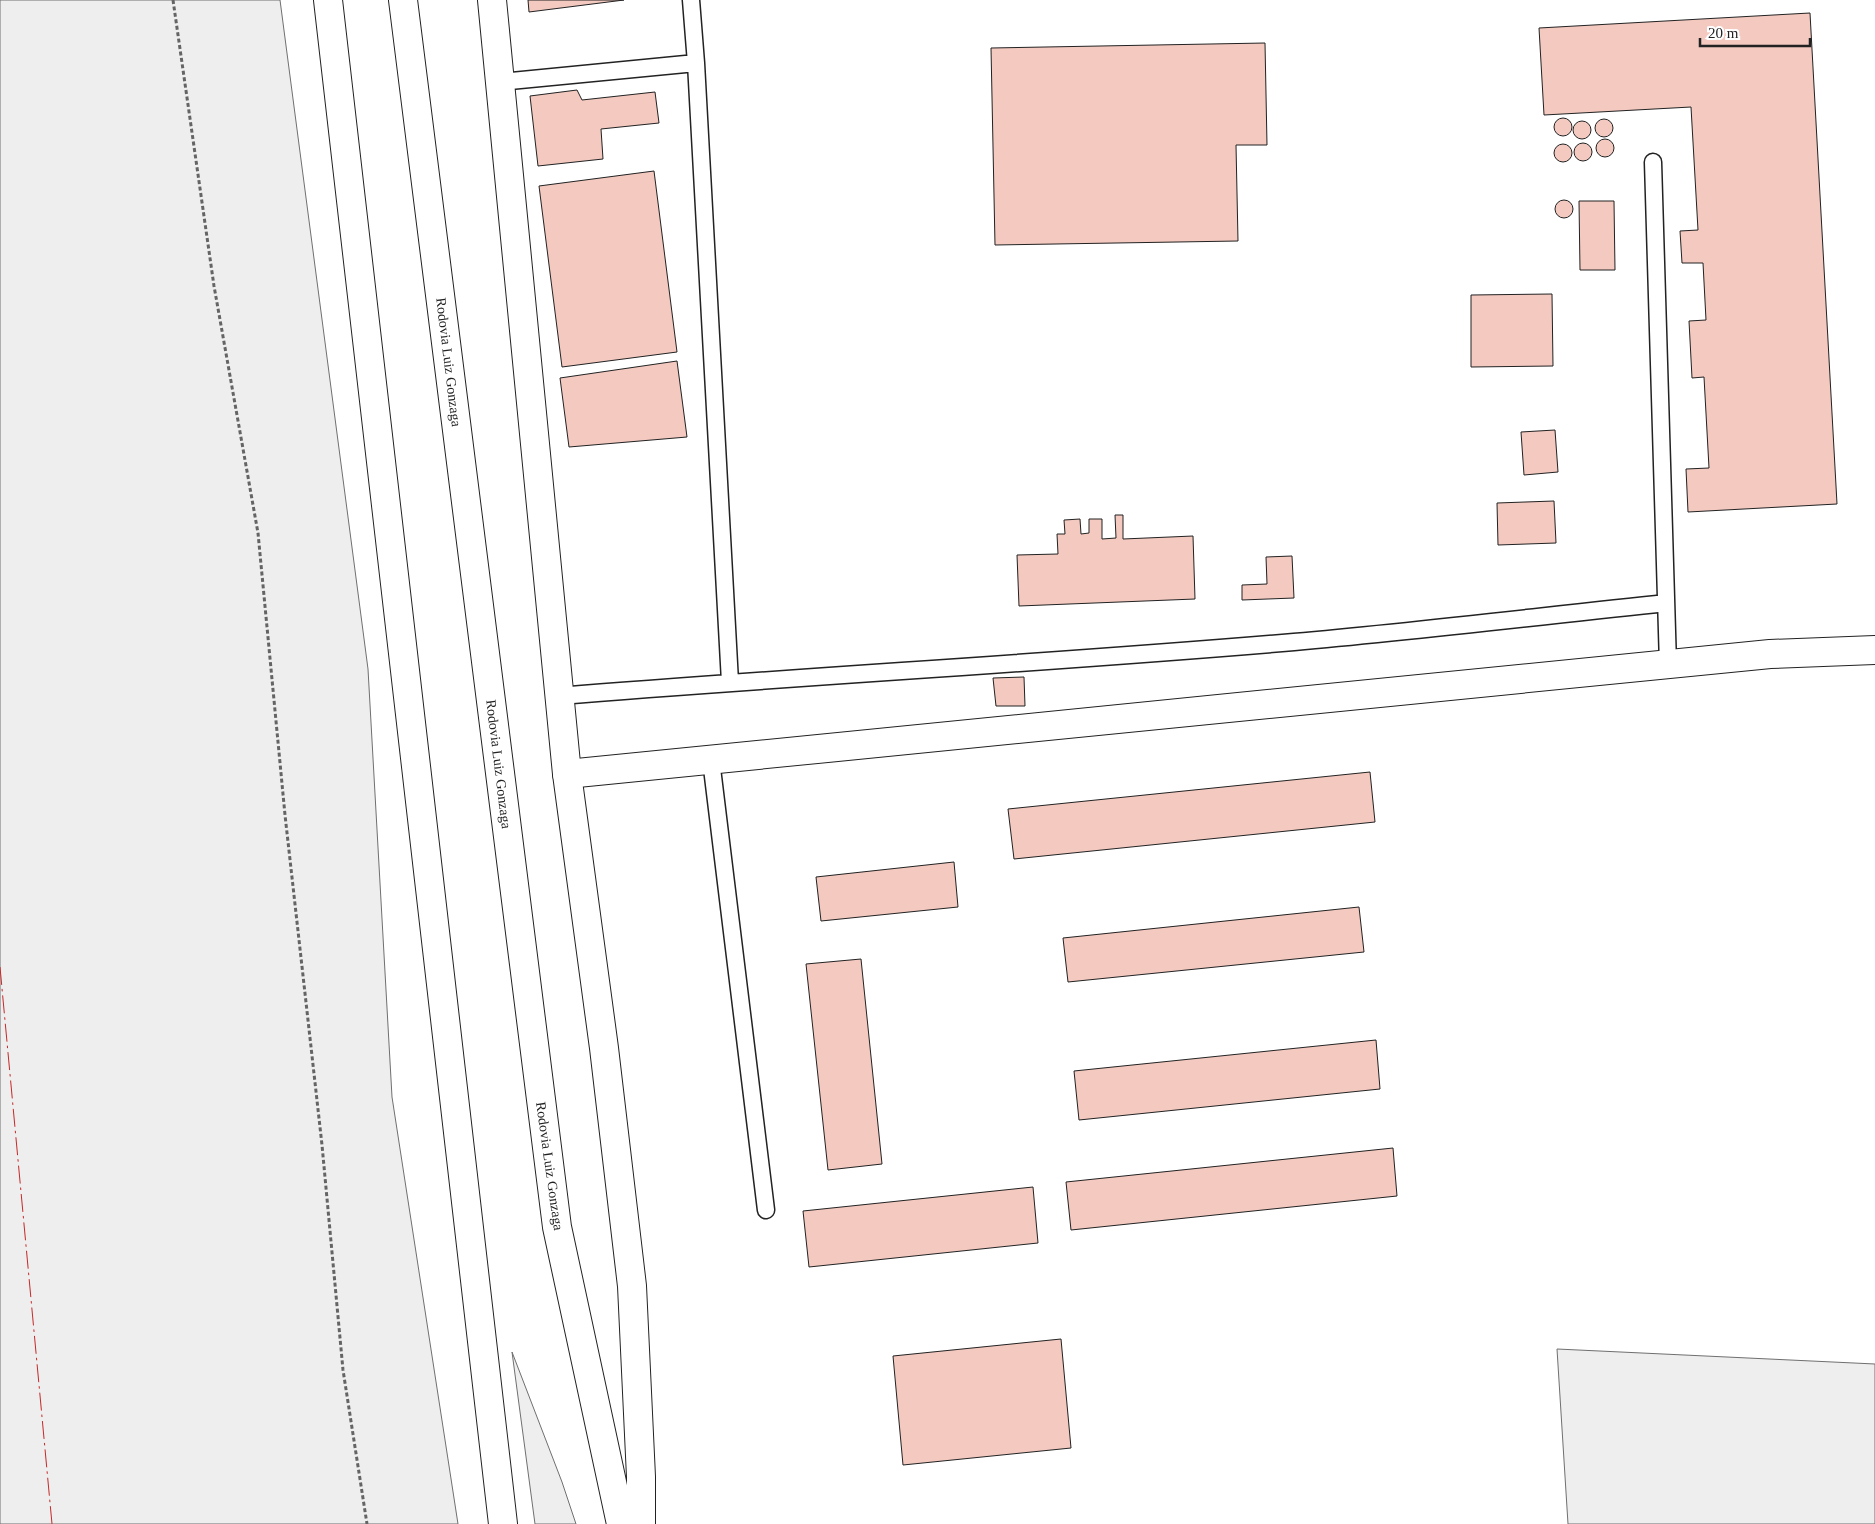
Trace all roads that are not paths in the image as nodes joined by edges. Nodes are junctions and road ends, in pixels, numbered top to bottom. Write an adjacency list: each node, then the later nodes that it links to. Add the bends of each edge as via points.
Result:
1 (328, 0): 16 (main road)
2 (403, 0): 17 (main road, Rodovia Luiz Gonzaga, via 557,1228)
3 (492, 0): 6 (main road)
4 (691, 0): 5 (lane)
5 (696, 63): 6 (lane); 11 (lane)
6 (500, 82): 12 (main road)
7 (1653, 162): 8 (lane)
8 (1666, 603): 10 (lane); 11 (lane, via 1297,642)
9 (1875, 650): 10 (main road, via 1770,654)
10 (1668, 664): 13 (main road)
11 (730, 682): 12 (lane)
12 (559, 696): 14 (main road)
13 (711, 760): 14 (main road); 15 (lane)
14 (567, 774): 18 (main road, via 632,1286)
15 (766, 1210)
16 (503, 1524)
17 (621, 1524)
18 (641, 1524)

